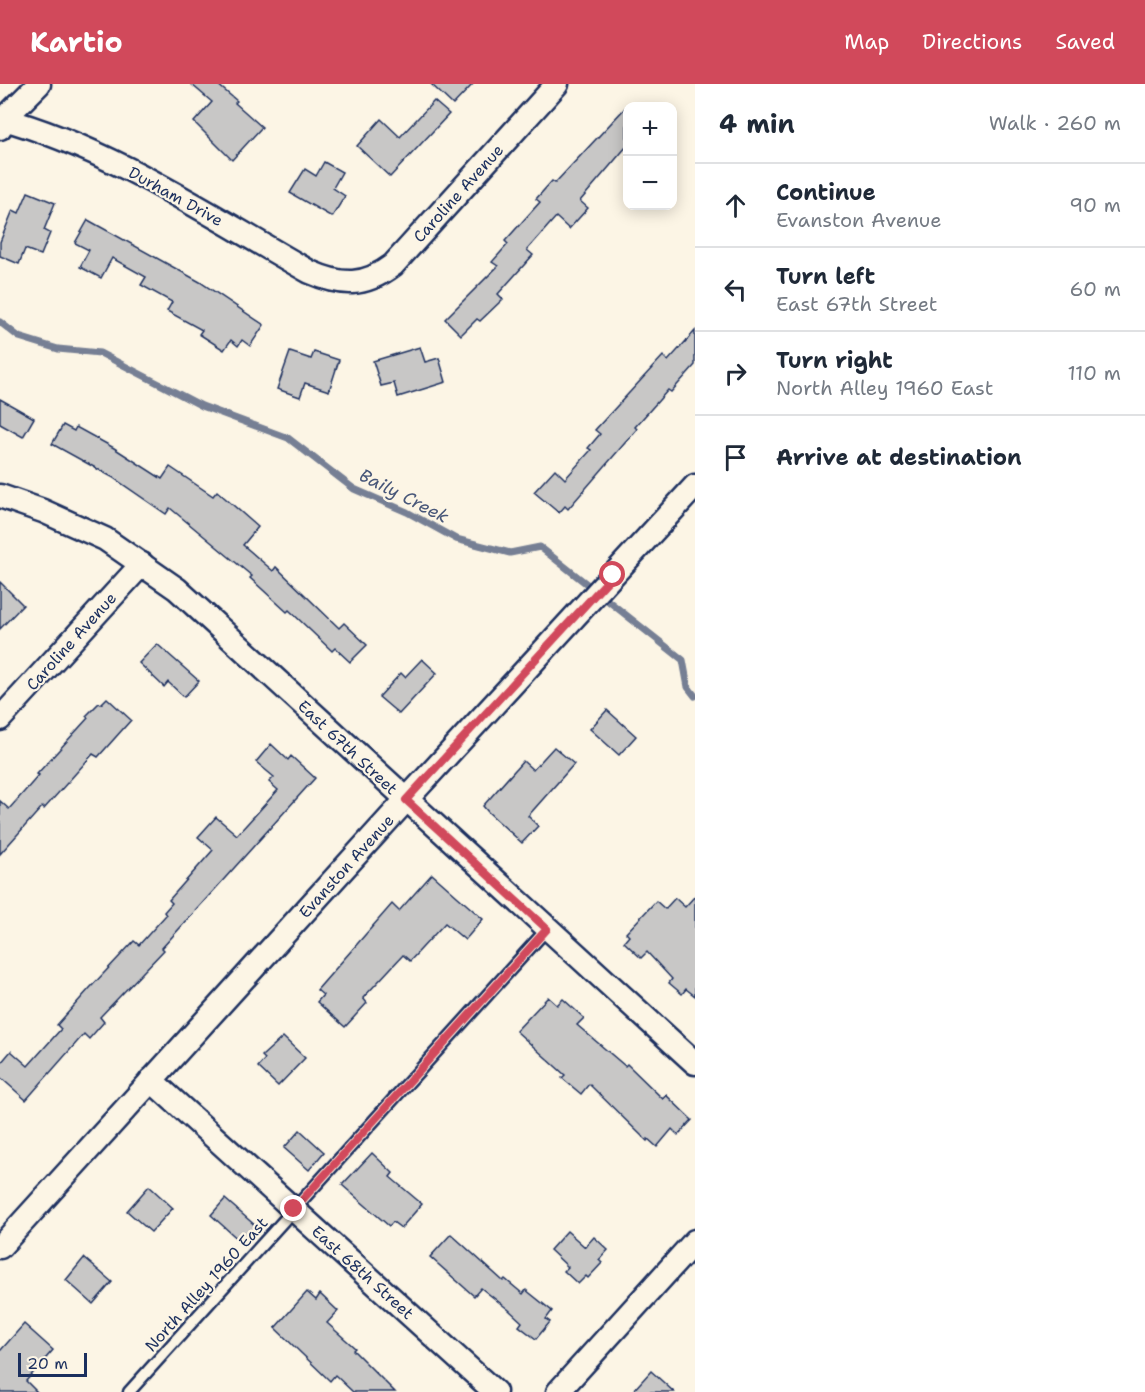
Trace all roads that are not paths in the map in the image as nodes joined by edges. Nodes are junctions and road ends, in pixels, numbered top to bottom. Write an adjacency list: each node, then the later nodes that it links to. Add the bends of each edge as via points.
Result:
1 (39, 84): 3 (street)
2 (557, 84): 4 (street, Caroline Avenue, via 393,265 372,279)
3 (1, 122): 4 (street, Durham Drive, via 45,132 83,147 131,170 310,272 329,281)
4 (347, 283)
5 (695, 486): 9 (street, Evanston Avenue)
6 (0, 496): 7 (street, East 67th Street, via 105,539)
7 (142, 564): 8 (street, Caroline Avenue); 9 (street, East 67th Street, via 177,589)
8 (0, 719)
9 (406, 800): 10 (street, East 67th Street); 12 (street, Evanston Avenue)
10 (547, 929): 11 (street, East 67th Street); 13 (lane, North Alley 1960 East)
11 (695, 1063)
12 (150, 1080): 13 (street, East 68th Street); 15 (street, Evanston Avenue)
13 (294, 1209): 16 (lane, North Alley 1960 East); 17 (street, East 68th Street)
14 (695, 1241): 18 (street)
15 (0, 1247)
16 (129, 1392)
17 (495, 1392)
18 (558, 1392)

